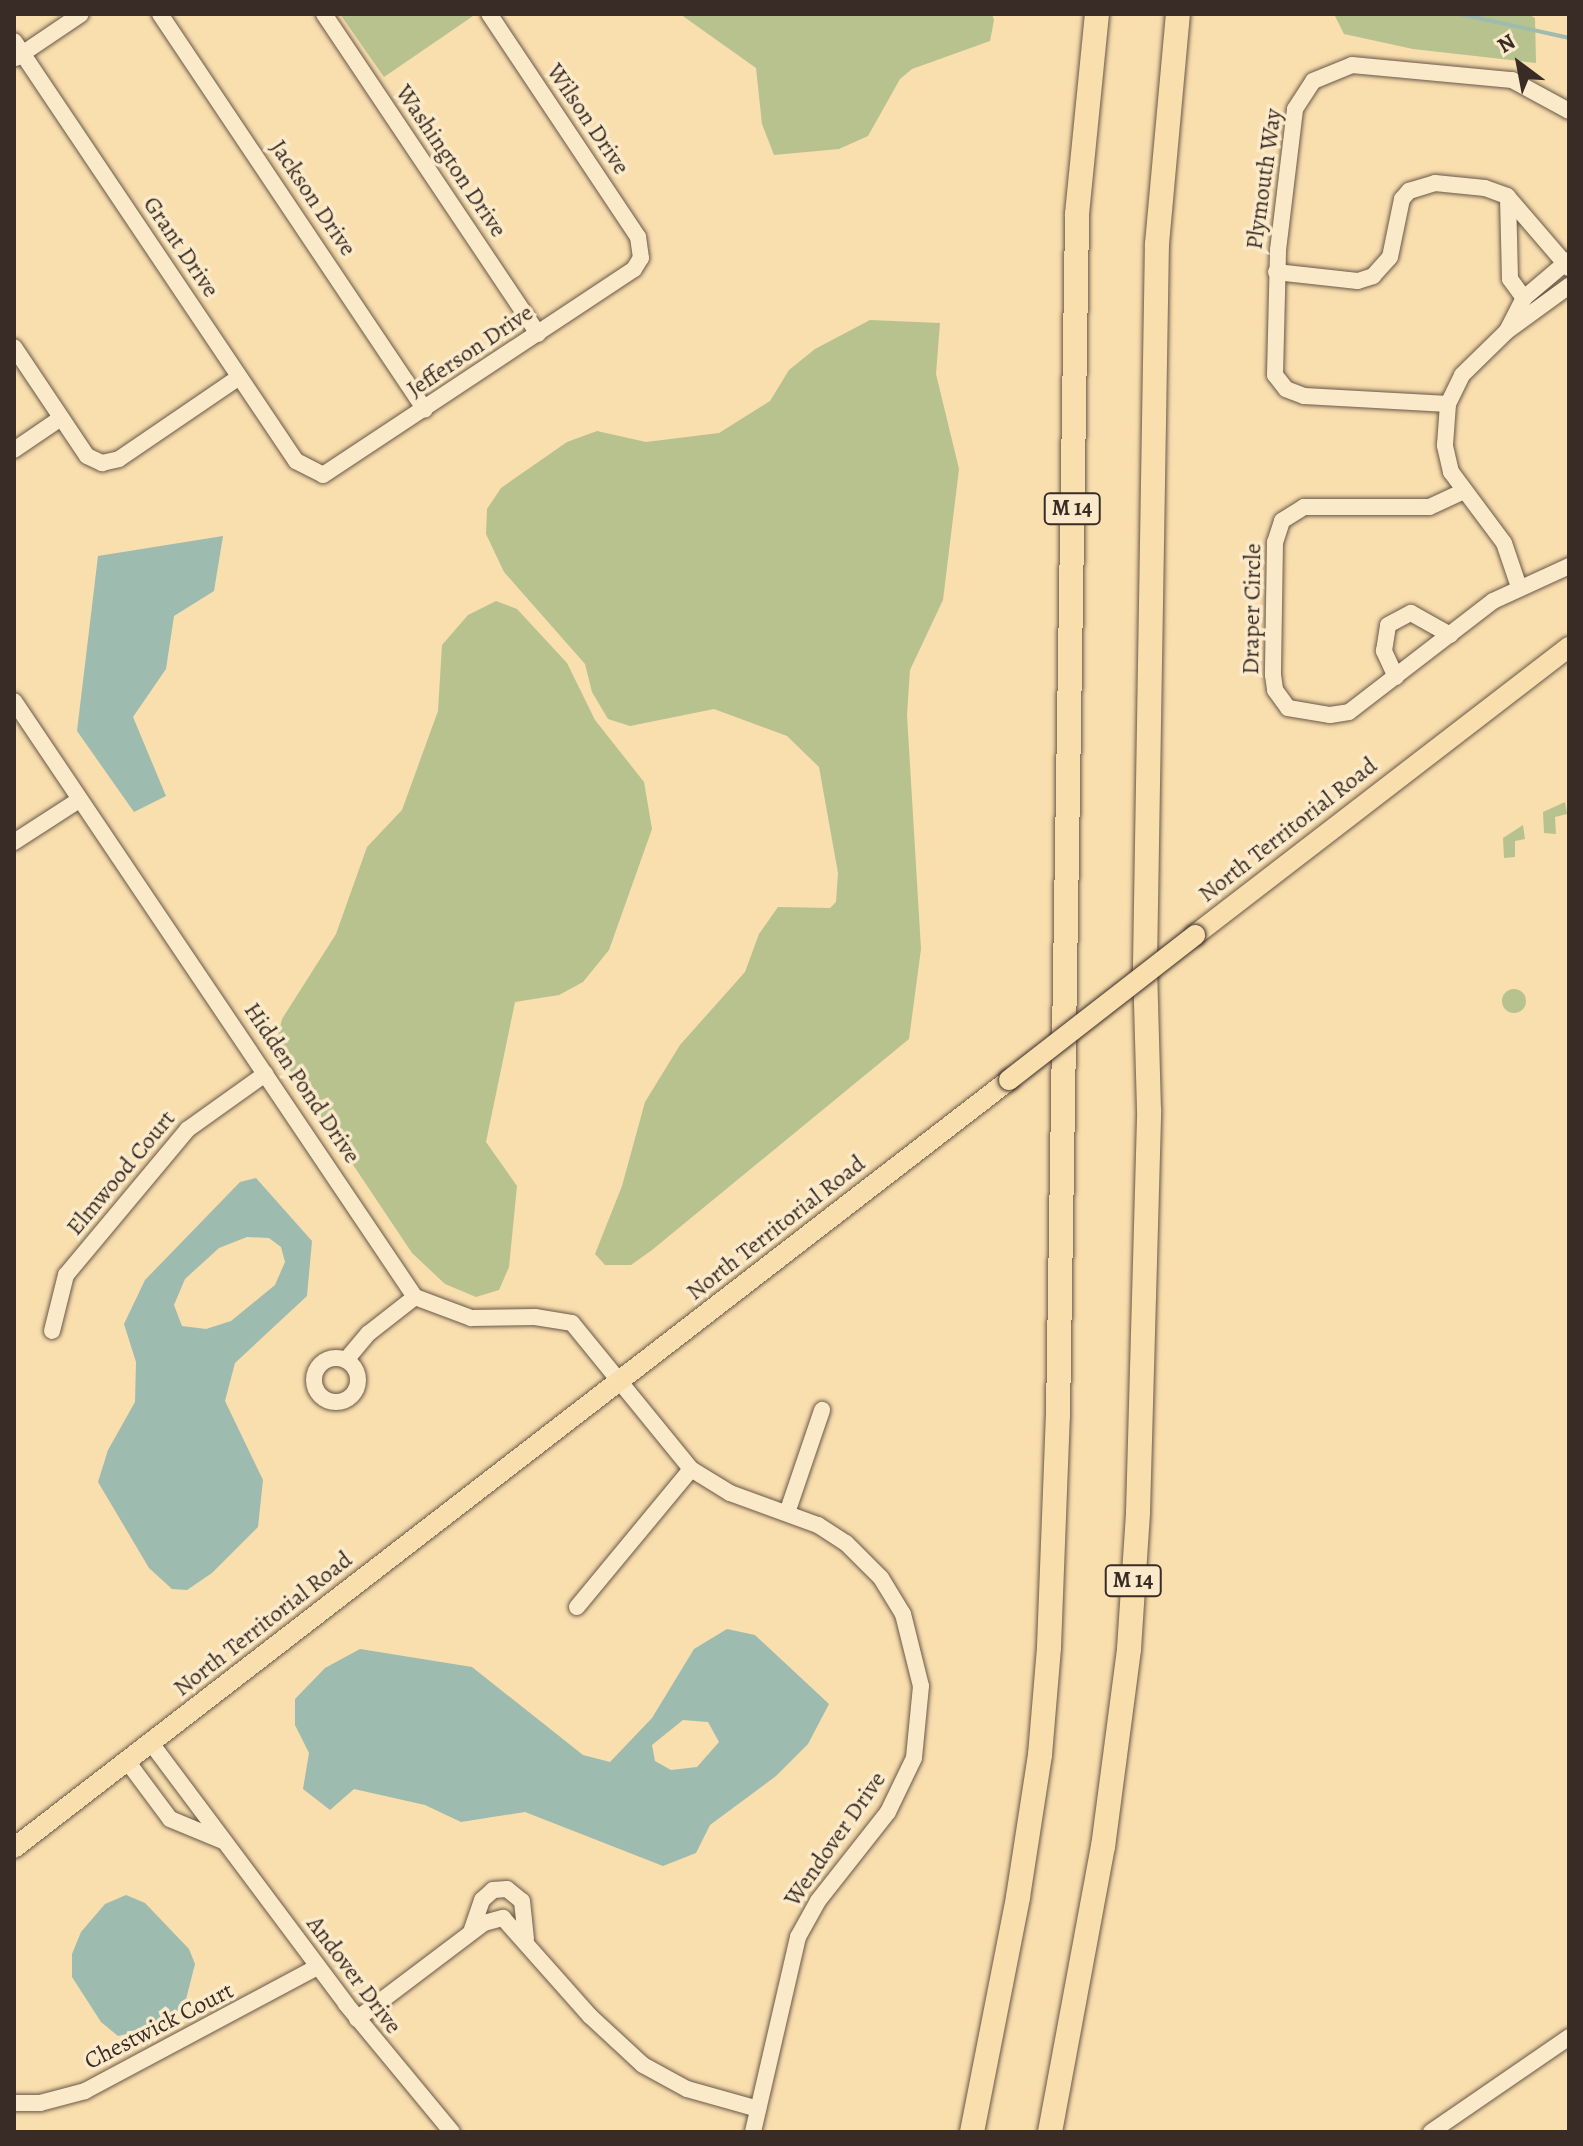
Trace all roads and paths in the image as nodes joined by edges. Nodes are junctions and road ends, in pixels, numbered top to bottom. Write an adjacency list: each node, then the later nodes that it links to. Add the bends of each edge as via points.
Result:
1 (81, 14): 7 (street)
2 (160, 14): 20 (street, Jackson Drive)
3 (324, 14): 16 (street, Washington Drive)
4 (489, 14): 10 (street, Wilson Drive, via 638,237)
5 (1097, 14): 55 (highway, M 14, via 1077,214 1058,1416 1049,1647 1040,1755 1018,1897)
6 (1178, 14): 56 (highway, M 14, via 1157,244 1145,965 1149,1110 1138,1512 1129,1649 1103,1847)
7 (17, 51): 18 (street, Grant Drive)
8 (1569, 111): 12 (street, Plymouth Way, via 1512,80 1361,65 1325,72 1295,109)
9 (1508, 197): 11 (street); 12 (street, via 1485,188 1425,184 1402,199 1390,257 1373,276 1358,281); 14 (street, via 1510,279)
10 (642, 253): 16 (street, Jefferson Drive, via 634,269)
11 (1568, 263): 14 (street)
12 (1276, 272): 19 (street, Plymouth Way, via 1273,369 1286,389 1304,396)
13 (1569, 286): 15 (street)
14 (1524, 298): 15 (street)
15 (1507, 331): 19 (street, via 1462,375)
16 (538, 334): 20 (street, Jefferson Drive)
17 (14, 347): 21 (street)
18 (239, 377): 21 (street, via 109,462 87,456); 23 (street, Grant Drive, via 296,461)
19 (1448, 404): 24 (street, via 1446,456)
20 (425, 410): 23 (street, Jefferson Drive, via 331,472)
21 (61, 418): 22 (street)
22 (14, 450)
23 (315, 474)
24 (1464, 491): 26 (street, via 1504,543); 29 (street, Draper Circle, via 1429,507 1304,507 1288,515 1278,529 1273,675 1281,701 1297,712 1340,715)
25 (1569, 566): 26 (street)
26 (1519, 587): 27 (street, Draper Circle)
27 (1450, 635): 29 (street, Draper Circle); 29 (street, via 1411,613 1388,625 1384,651)
28 (1569, 647): 37 (main road, North Territorial Road, bridge)
29 (1396, 677)
30 (14, 701): 31 (street, Hidden Pond Drive)
31 (79, 800): 32 (street); 33 (street, Hidden Pond Drive)
32 (14, 842)
33 (265, 1074): 34 (street, Hidden Pond Drive); 35 (street, Elmwood Court, via 188,1129 66,1275)
34 (415, 1297): 36 (street, via 369,1333); 37 (street, via 471,1318 535,1317 572,1323)
35 (52, 1331)
36 (346, 1360)
37 (620, 1382): 39 (street, Wendover Drive); 42 (main road, North Territorial Road)
38 (822, 1410): 40 (street)
39 (691, 1469): 40 (street, Wendover Drive, via 730,1493); 41 (street)
40 (787, 1513): 52 (street, Wendover Drive, via 846,1543 892,1593 917,1654 921,1716 914,1758 899,1793 818,1901 798,1937)
41 (577, 1607)
42 (151, 1743): 43 (main road, North Territorial Road); 44 (street, Andover Drive)
43 (127, 1761): 44 (street, via 170,1819); 45 (main road, North Territorial Road)
44 (225, 1842): 48 (street, Andover Drive)
45 (14, 1848)
46 (471, 1932): 47 (street, via 499,1917); 47 (street, via 482,1900 493,1890 507,1889 522,1901); 49 (street)
47 (526, 1939): 52 (street, via 590,2016 643,2065 687,2089)
48 (317, 1967): 49 (street, Andover Drive); 51 (street, Chestwick Court, via 85,2091)
49 (357, 2019): 53 (street, Andover Drive)
50 (1569, 2037): 57 (street)
51 (14, 2103)
52 (758, 2109): 54 (street, Wendover Drive)
53 (452, 2132)
54 (753, 2132)
55 (972, 2132)
56 (1050, 2132)
57 (1431, 2132)

